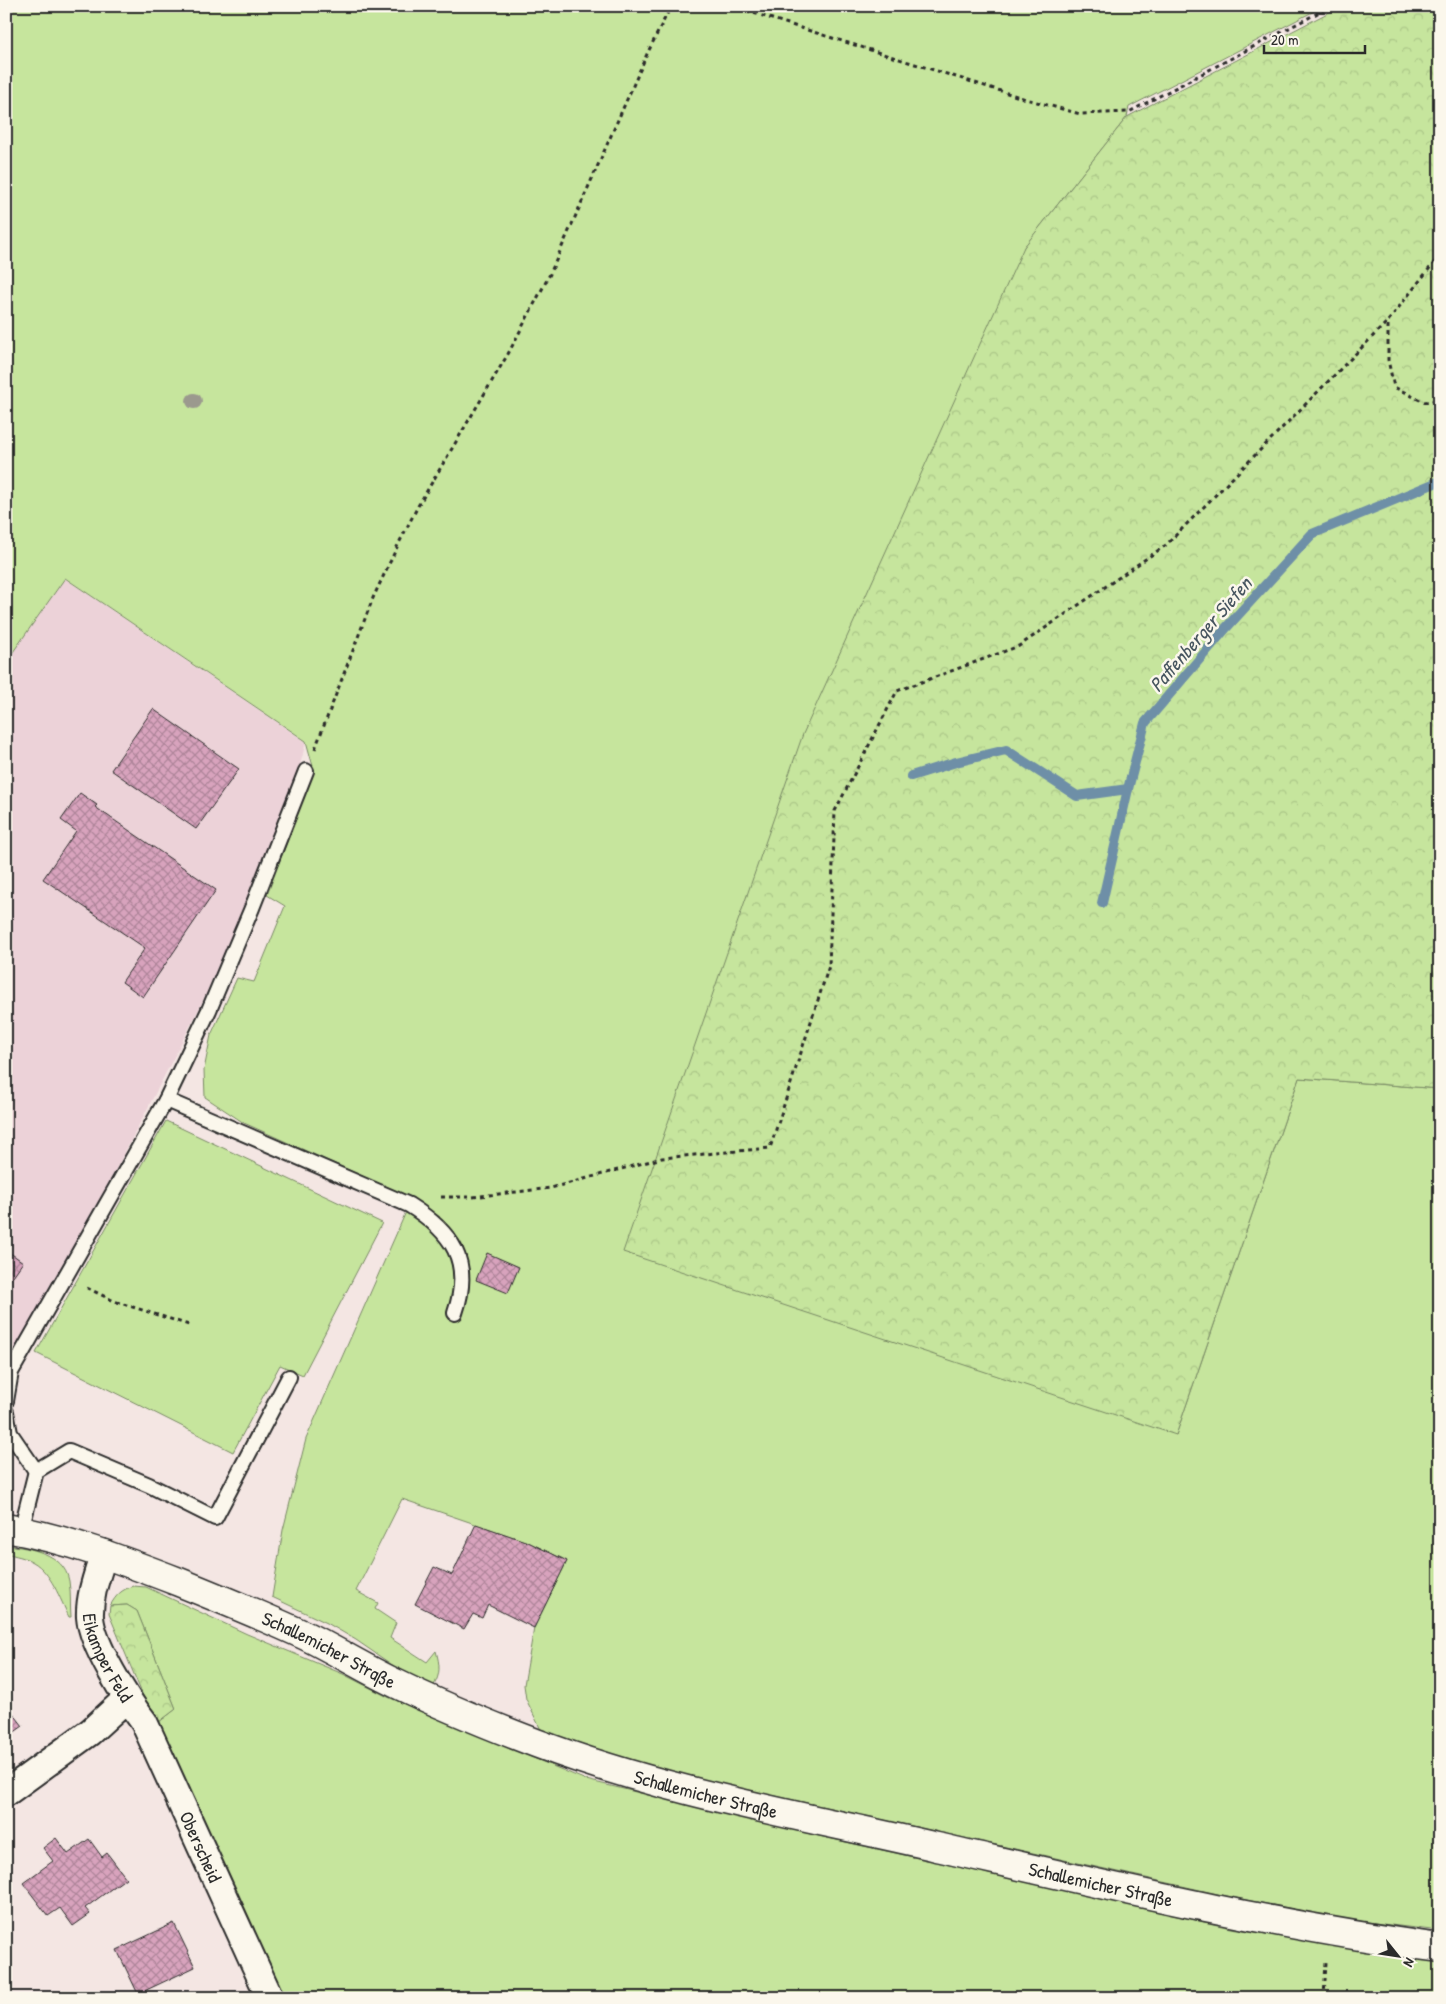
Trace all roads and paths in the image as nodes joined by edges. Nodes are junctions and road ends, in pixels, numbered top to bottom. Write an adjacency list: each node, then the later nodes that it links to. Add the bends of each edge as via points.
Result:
1 (671, 6): 7 (path, via 550,274 508,354 418,506 373,598)
2 (731, 6): 3 (path, via 1080,114 1129,112)
3 (1330, 6)
4 (1440, 255): 5 (path)
5 (1388, 321): 6 (path, via 1388,360 1394,387 1424,402); 9 (path, via 1166,545 1019,646 897,691 835,811 829,966 770,1148 662,1158 551,1188 472,1198 418,1199)
6 (1440, 400)
7 (306, 770): 8 (lane, via 209,1010)
8 (166, 1100): 9 (lane); 10 (lane)
9 (409, 1205): 11 (lane, via 429,1218 448,1237 456,1252 460,1264 461,1296)
10 (64, 1276): 12 (path, via 114,1301); 14 (lane, via 11,1372)
11 (455, 1313)
12 (189, 1325)
13 (289, 1378): 16 (lane, via 216,1518 69,1451)
14 (6, 1401)
15 (6, 1412): 16 (lane, via 10,1433)
16 (36, 1471): 17 (lane)
17 (13, 1530): 18 (street, Schallemicher Straße)
18 (104, 1553): 19 (street, Eikamper Feld, via 93,1590 90,1617 97,1642); 21 (street, Schallemicher Straße, via 306,1636 448,1708 611,1770 711,1796 1230,1913)
19 (126, 1699): 20 (street, Eikamper Feld, via 90,1732); 23 (street, Oberscheid, via 144,1722)
20 (6, 1793)
21 (1329, 1931): 22 (street, Schallemicher Straße); 24 (path)
22 (1440, 1948)
23 (270, 1998)
24 (1324, 1998)

